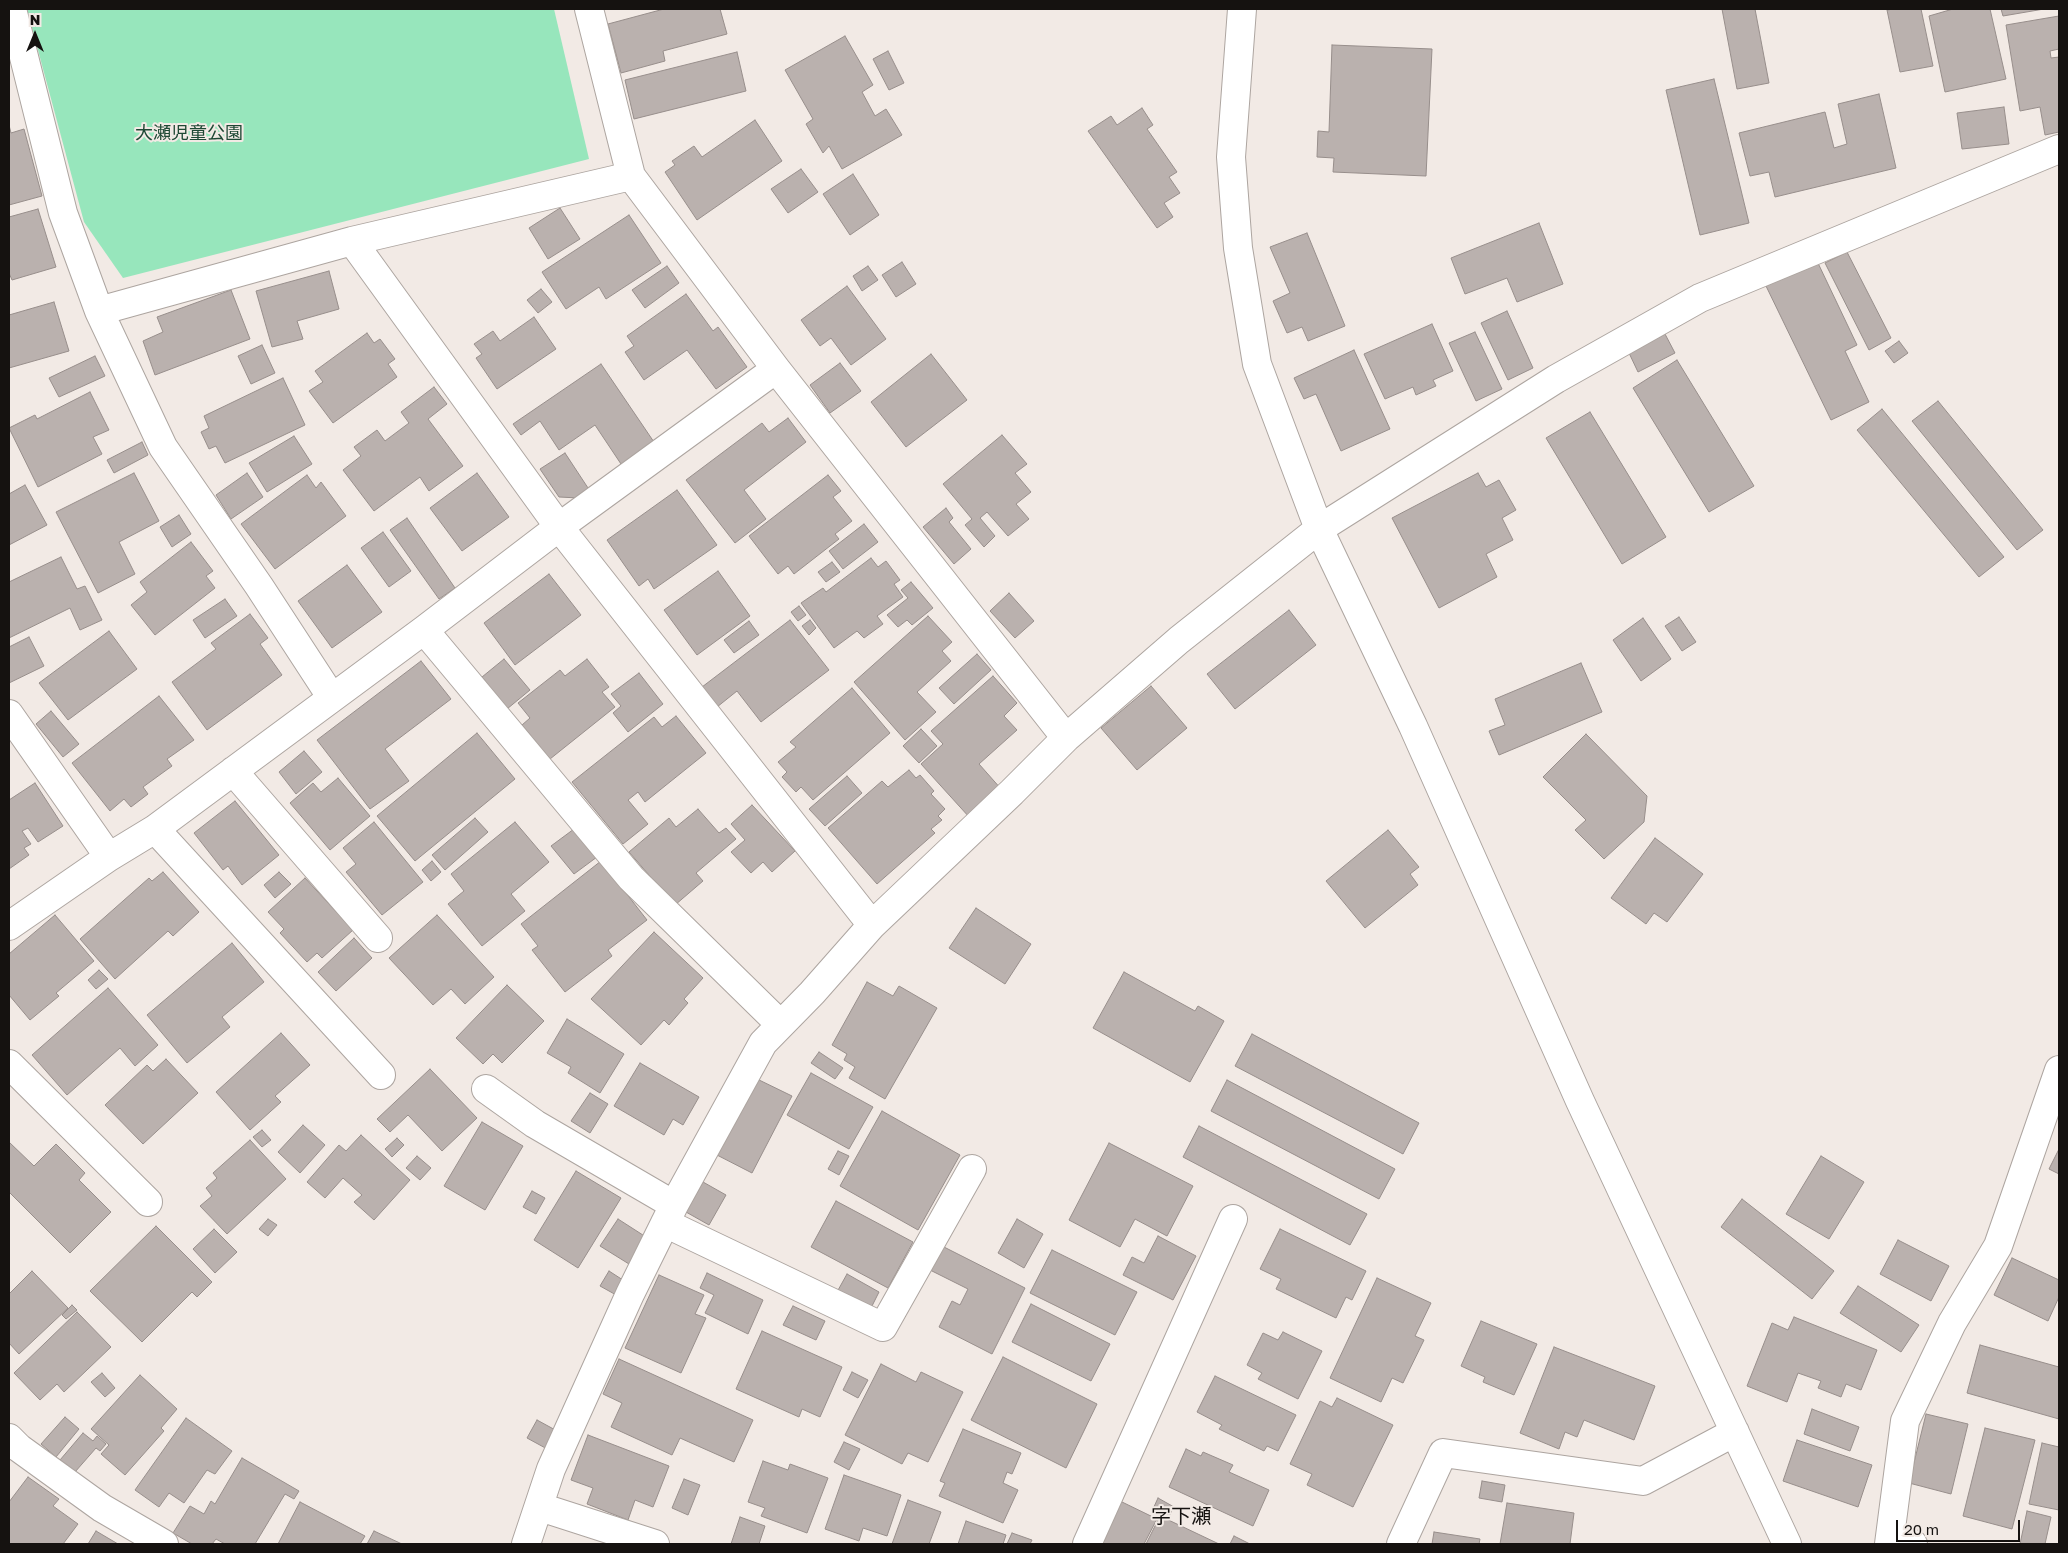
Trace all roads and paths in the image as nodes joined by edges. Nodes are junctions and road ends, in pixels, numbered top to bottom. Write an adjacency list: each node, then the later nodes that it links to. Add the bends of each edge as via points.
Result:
1 (12, 9): 7 (street, via 63,213)
2 (589, 9): 5 (street)
3 (1242, 9): 10 (street, via 1231,157 1238,248 1257,364)
4 (2059, 149): 10 (street, via 1700,298 1556,379)
5 (631, 176): 6 (street); 8 (street)
6 (352, 241): 7 (street); 9 (street)
7 (99, 311): 12 (street, via 163,447)
8 (776, 369): 9 (street); 14 (street)
9 (559, 527): 11 (street); 18 (street)
10 (1319, 529): 14 (street, via 1179,640); 30 (street, via 1413,726 1584,1110)
11 (424, 630): 12 (street); 21 (street, via 631,878)
12 (332, 698): 15 (street)
13 (9, 714): 17 (street)
14 (1066, 738): 18 (street)
15 (234, 771): 16 (street); 20 (street)
16 (155, 829): 17 (street); 24 (street)
17 (109, 857): 19 (street)
18 (872, 925): 21 (street, via 812,994)
19 (9, 926)
20 (378, 938)
21 (780, 1024): 28 (street, via 763,1043)
22 (9, 1064): 27 (street)
23 (2059, 1070): 33 (street, via 1998,1246 1952,1323 1906,1421)
24 (381, 1075)
25 (486, 1089): 28 (street)
26 (972, 1169): 28 (street, via 883,1327)
27 (148, 1202)
28 (670, 1214): 32 (street, via 630,1294 552,1469)
29 (1233, 1219): 37 (street)
30 (1735, 1432): 38 (street, via 1643,1481 1443,1453); 39 (street)
31 (12, 1449): 34 (street)
32 (540, 1507): 35 (street); 36 (street)
33 (1897, 1542)
34 (164, 1544)
35 (526, 1544)
36 (655, 1544)
37 (1087, 1544)
38 (1401, 1544)
39 (1787, 1544)

